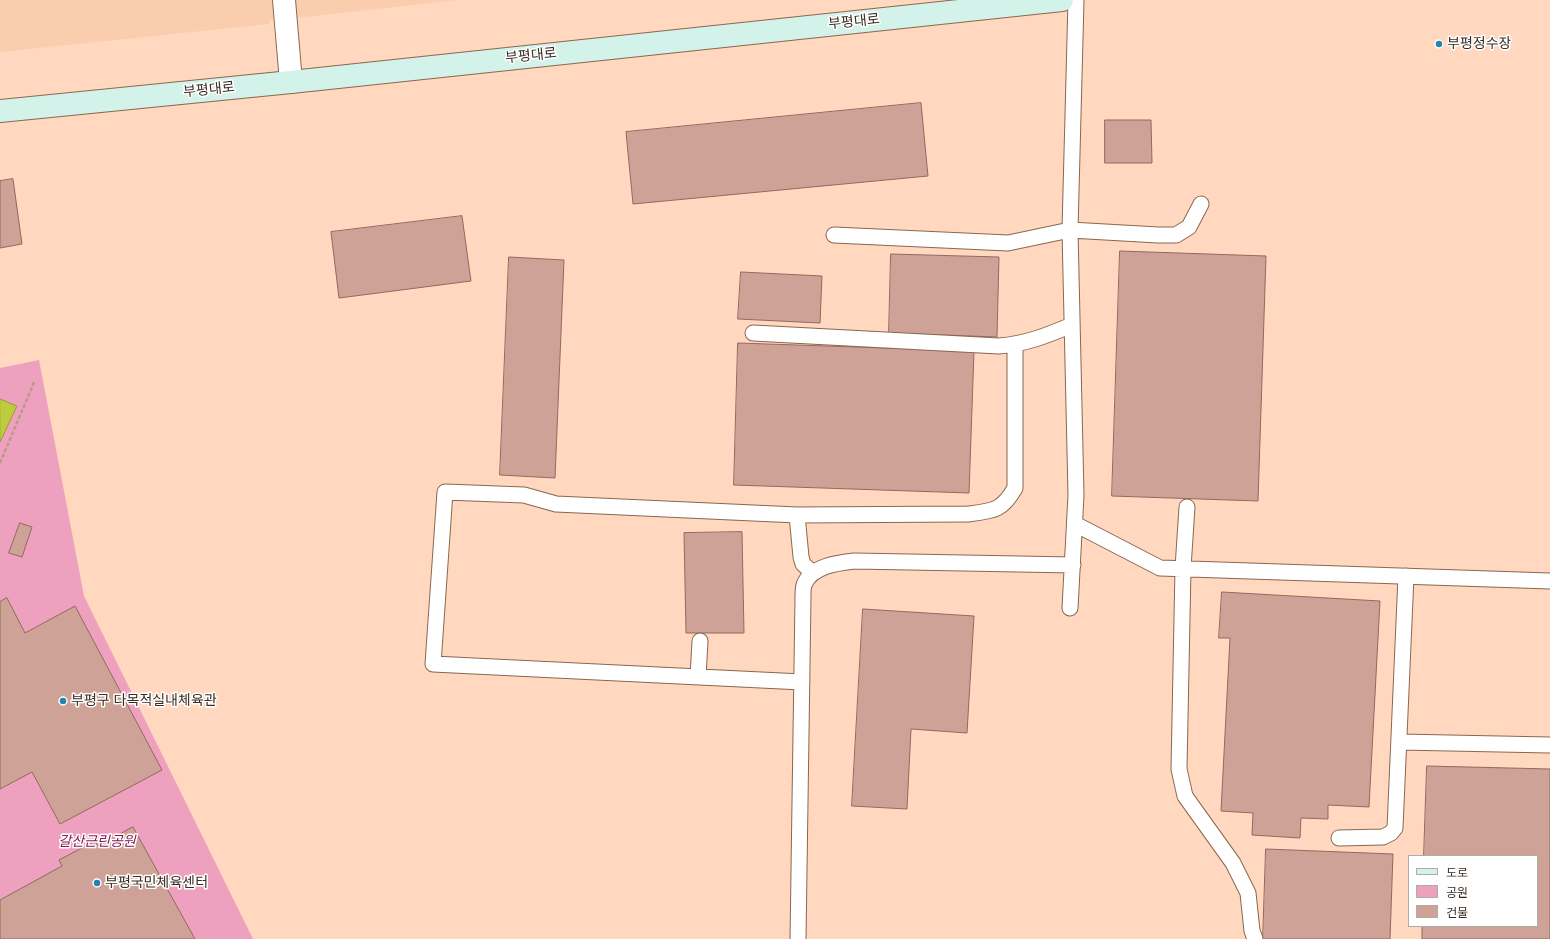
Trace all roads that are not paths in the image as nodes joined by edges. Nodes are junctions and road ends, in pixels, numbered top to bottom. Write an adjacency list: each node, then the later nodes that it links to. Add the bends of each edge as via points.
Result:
1 (284, 0): 4 (street)
2 (1062, 0): 4 (main road, 부평대로)
3 (1076, 0): 7 (lane)
4 (291, 82): 5 (main road, 부평대로)
5 (0, 111)
6 (1201, 204): 7 (lane, via 1189,227 1176,235)
7 (1070, 230): 8 (lane, via 1008,243); 9 (lane)
8 (834, 235)
9 (1072, 325): 11 (lane); 14 (lane)
10 (753, 333): 11 (lane)
11 (1015, 345): 13 (lane, via 1015,488 1008,501 997,508 968,514)
12 (1187, 507): 16 (lane)
13 (798, 514): 17 (lane, via 801,557 803,564); 22 (lane, via 556,504 524,495 445,492 433,664)
14 (1075, 524): 15 (lane); 16 (lane, via 1160,568)
15 (1073, 565): 17 (lane, via 854,561 833,563); 20 (lane)
16 (1183, 568): 18 (lane); 28 (lane, via 1179,769 1185,796 1233,863 1248,893)
17 (813, 573): 23 (lane, via 804,584)
18 (1406, 576): 19 (lane); 24 (lane)
19 (1550, 580)
20 (1070, 608)
21 (700, 641): 22 (lane)
22 (698, 677): 23 (lane)
23 (802, 682): 27 (lane)
24 (1399, 742): 25 (lane); 26 (lane, via 1395,828 1383,837)
25 (1550, 745)
26 (1339, 838)
27 (798, 939)
28 (1255, 939)

